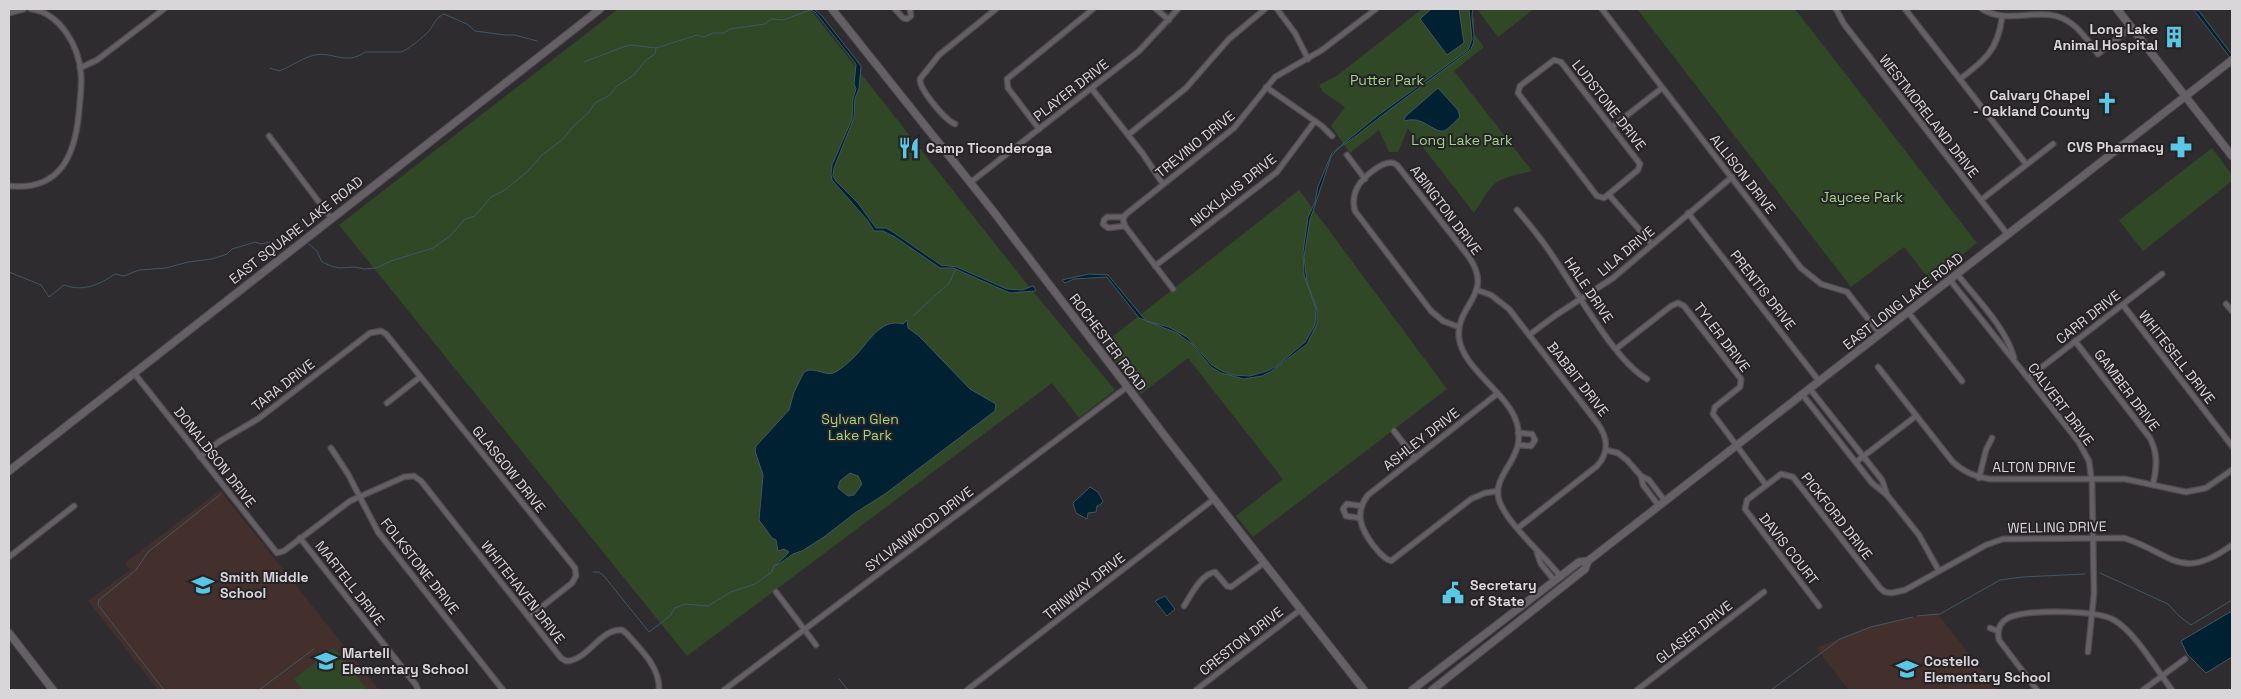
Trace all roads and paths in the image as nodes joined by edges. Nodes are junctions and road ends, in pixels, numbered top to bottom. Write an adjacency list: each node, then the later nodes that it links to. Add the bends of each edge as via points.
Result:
1 (24, 9): 20 (street)
2 (31, 9): 26 (street, via 48,14 63,28 75,49)
3 (164, 9): 26 (street, via 97,60)
4 (600, 9): 52 (main road, EAST SQUARE LAKE ROAD)
5 (832, 9): 45 (main road, ROCHESTER ROAD)
6 (896, 9): 7 (street, via 907,19 911,16)
7 (910, 9)
8 (996, 9): 33 (street, via 939,55 920,79 921,87 943,114)
9 (1093, 9): 35 (street, via 1007,79 1008,88)
10 (1156, 9): 22 (street)
11 (1178, 9): 22 (street, PLAYER DRIVE)
12 (1265, 9): 36 (street, via 1229,39 1186,88)
13 (1276, 9): 24 (street, via 1295,33)
14 (1376, 9): 24 (street, TREVINO DRIVE)
15 (1602, 9): 29 (street, ALLISON DRIVE)
16 (1836, 9): 49 (street, WESTMORELAND DRIVE, via 1844,24)
17 (1905, 9): 27 (street)
18 (1982, 9): 21 (street)
19 (2117, 9): 23 (main road)
20 (9, 13)
21 (2002, 16): 23 (street, via 2042,13 2059,17 2078,29 2098,54); 27 (street, via 1998,38 1990,53)
22 (1169, 20): 30 (street, PLAYER DRIVE, via 1140,51)
23 (2132, 27): 31 (main road)
24 (1308, 59): 28 (street, TREVINO DRIVE, via 1280,73)
25 (2232, 60): 31 (main road, EAST LONG LAKE ROAD)
26 (80, 68): 47 (street, via 78,127 68,160 55,174 40,183)
27 (1960, 79): 42 (street)
28 (1266, 87): 32 (street); 46 (street, TREVINO DRIVE, via 1234,128)
29 (1662, 88): 34 (street); 43 (street, ALLISON DRIVE)
30 (1092, 89): 35 (street, PLAYER DRIVE); 36 (street)
31 (2186, 96): 41 (main road); 55 (main road, EAST LONG LAKE ROAD)
32 (1315, 121): 38 (street); 57 (street, NICKLAUS DRIVE, via 1276,172)
33 (956, 124)
34 (1612, 127): 48 (street, LUDSTONE DRIVE, via 1640,166); 48 (street, LUDSTONE DRIVE, via 1561,62 1556,60 1518,90 1597,196)
35 (1039, 129): 45 (street, PLAYER DRIVE)
36 (1128, 135): 46 (street)
37 (269, 136): 52 (street)
38 (1332, 136)
39 (2053, 144): 42 (street)
40 (1347, 155): 44 (street)
41 (2232, 156)
42 (2026, 164): 49 (street)
43 (1732, 177): 51 (street, LILA DRIVE); 72 (street, ALLISON DRIVE, via 1806,273 1821,284 1847,292)
44 (1365, 179): 62 (street, ABINGTON DRIVE, via 1387,163 1397,165 1471,260 1477,272); 70 (street, via 1354,196 1358,218 1431,311 1443,321)
45 (970, 182): 84 (main road, ROCHESTER ROAD)
46 (1163, 184): 53 (street, TREVINO DRIVE)
47 (9, 186)
48 (1609, 195): 56 (street)
49 (1981, 200): 55 (street, WESTMORELAND DRIVE)
50 (1517, 210): 63 (street, HALE DRIVE)
51 (1688, 214): 56 (street, LILA DRIVE); 82 (street, PRENTIS DRIVE)
52 (331, 218): 78 (main road, EAST SQUARE LAKE ROAD)
53 (1124, 218): 54 (street); 54 (street, via 1107,217 1104,224 1108,228)
54 (1124, 225): 57 (street)
55 (2008, 235): 58 (main road, EAST LONG LAKE ROAD)
56 (1652, 244): 63 (street, LILA DRIVE, via 1613,278)
57 (1155, 266): 61 (street)
58 (1957, 274): 60 (main road, EAST LONG LAKE ROAD); 68 (street, CALVERT DRIVE)
59 (2162, 274): 65 (street, CARR DRIVE)
60 (1950, 280): 67 (main road, EAST LONG LAKE ROAD); 69 (street, CALVERT DRIVE)
61 (1173, 289)
62 (1477, 290): 70 (street); 73 (street, BABBIT DRIVE, via 1502,302)
63 (1581, 299): 73 (street, LILA DRIVE); 75 (street, HALE DRIVE)
64 (2226, 304): 66 (street)
65 (2123, 305): 74 (street, CARR DRIVE); 97 (street, WHITESELL DRIVE)
66 (2232, 311)
67 (1908, 312): 72 (main road, EAST LONG LAKE ROAD); 83 (street)
68 (1987, 313): 69 (street); 76 (street, CALVERT DRIVE, via 2006,337)
69 (1980, 318): 76 (street, CALVERT DRIVE)
70 (1459, 327): 86 (street, via 1463,352)
71 (379, 330): 79 (street, GLASGOW DRIVE, via 386,334); 100 (street, TARA DRIVE, via 370,333 258,419)
72 (1880, 334): 82 (main road, EAST LONG LAKE ROAD)
73 (1529, 335): 99 (street, BABBIT DRIVE, via 1601,428)
74 (2075, 341): 80 (street, CARR DRIVE); 109 (street, GAMBER DRIVE, via 2150,438 2156,456)
75 (1616, 349): 81 (street, HALE DRIVE); 96 (street, TYLER DRIVE, via 1671,306 1678,303 1684,306 1741,379 1740,387 1713,412)
76 (2014, 359): 80 (street, CALVERT DRIVE)
77 (1878, 367): 89 (street, ALTON DRIVE)
78 (134, 373): 100 (street, DONALDSON DRIVE); 105 (main road, EAST SQUARE LAKE ROAD)
79 (420, 377): 88 (street); 139 (street, GLASGOW DRIVE, via 575,568 573,581)
80 (2028, 378): 108 (street, CALVERT DRIVE, via 2082,447)
81 (1646, 379)
82 (1819, 381): 85 (main road, EAST LONG LAKE ROAD)
83 (1962, 381)
84 (1127, 387): 114 (main road, ROCHESTER ROAD); 143 (street, SYLVANWOOD DRIVE)
85 (1810, 389): 87 (main road, EAST LONG LAKE ROAD); 90 (street)
86 (1497, 394): 92 (street, via 1513,415); 102 (street, ASHLEY DRIVE)
87 (1802, 394): 93 (street); 96 (main road, EAST LONG LAKE ROAD)
88 (387, 403)
89 (1916, 416): 101 (street); 107 (street, ALTON DRIVE, via 1956,466)
90 (1840, 427): 93 (street); 101 (street)
91 (1394, 431): 102 (street)
92 (1518, 433): 95 (street); 95 (street, via 1532,434 1535,440 1531,446)
93 (1833, 433): 103 (street)
94 (1992, 438): 107 (street)
95 (1518, 445): 111 (street, via 1500,480)
96 (1736, 446): 110 (street); 115 (main road, EAST LONG LAKE ROAD)
97 (2232, 446)
98 (331, 448): 113 (street, FOLKSTONE DRIVE)
99 (1606, 450): 106 (street, via 1623,456); 119 (street, via 1594,470)
100 (200, 457): 120 (street, DONALDSON DRIVE, via 274,550 279,553)
101 (1863, 457): 103 (street); 112 (street, via 1882,480)
102 (1415, 458): 117 (street, ASHLEY DRIVE, via 1371,492)
103 (1856, 462): 112 (street, via 1875,486)
104 (2232, 470): 109 (street, ALTON DRIVE, via 2197,491 2180,492)
105 (9, 471)
106 (1641, 476): 115 (street, via 1649,480); 115 (street, via 1643,485)
107 (1979, 478): 108 (street, ALTON DRIVE)
108 (2092, 478): 109 (street, ALTON DRIVE, via 2130,479); 121 (street, CALVERT DRIVE)
109 (2153, 484)
110 (1766, 485): 133 (street, PICKFORD DRIVE, via 1781,474 1793,477); 135 (street, DAVIS COURT, via 1748,500 1746,512)
111 (1498, 491): 118 (street, ASHLEY DRIVE, via 1472,499 1391,560 1382,556 1366,536); 119 (street, via 1501,505)
112 (1887, 495): 128 (street, via 1919,535)
113 (360, 496): 120 (street); 139 (street, WHITEHAVEN DRIVE, via 411,476 421,481); 153 (street, FOLKSTONE DRIVE, via 378,532)
114 (1214, 499): 126 (main road, ROCHESTER ROAD); 156 (street, TRINWAY DRIVE)
115 (1662, 503): 125 (main road, EAST LONG LAKE ROAD)
116 (74, 506): 124 (street)
117 (1362, 506): 118 (street, ASHLEY DRIVE); 118 (street, ASHLEY DRIVE, via 1348,504 1343,510 1346,516)
118 (1360, 518)
119 (1518, 528): 123 (street)
120 (300, 538): 152 (street, MARTELL DRIVE)
121 (2093, 538): 122 (street, WELLING DRIVE, via 2124,538 2169,560 2186,564 2208,560); 128 (street, WELLING DRIVE, via 2003,539); 138 (street, CALVERT DRIVE)
122 (2232, 545)
123 (1537, 553): 129 (street, via 1541,564); 129 (street, via 1547,559)
124 (9, 557)
125 (1588, 561): 127 (main road, EAST LONG LAKE ROAD, via 1579,562); 130 (main road, EAST LONG LAKE ROAD, via 1585,569)
126 (1264, 563): 134 (street, via 1231,587 1215,572 1210,573); 137 (main road, ROCHESTER ROAD)
127 (1569, 569): 129 (main road, EAST LONG LAKE ROAD); 130 (main road)
128 (1939, 571): 133 (street, WELLING DRIVE, via 1905,590)
129 (1557, 578): 136 (main road, EAST LONG LAKE ROAD)
130 (1574, 578): 140 (main road, EAST LONG LAKE ROAD)
131 (776, 592): 143 (street)
132 (1764, 592): 161 (street, GLASER DRIVE)
133 (1885, 592)
134 (1184, 606)
135 (1820, 606)
136 (1519, 607): 140 (main road, via 1520,615); 141 (main road, EAST LONG LAKE ROAD)
137 (1300, 610): 157 (street, CRESTON DRIVE); 158 (main road, ROCHESTER ROAD)
138 (2092, 613): 144 (street, via 2029,613 2002,622); 148 (street, CALVERT DRIVE); 150 (street, via 2120,624)
139 (529, 617): 154 (street, WHITEHAVEN DRIVE, via 566,661 574,660 612,631 624,631 654,667)
140 (1525, 618): 146 (main road, EAST LONG LAKE ROAD)
141 (1499, 622): 146 (main road, via 1504,626); 159 (main road, EAST LONG LAKE ROAD)
142 (1990, 628): 144 (street)
143 (804, 630): 147 (street); 155 (street, SYLVANWOOD DRIVE)
144 (1998, 631): 162 (street, via 1998,640)
145 (9, 633): 151 (main road)
146 (1504, 634): 160 (main road, EAST LONG LAKE ROAD)
147 (816, 645)
148 (2088, 652)
149 (2185, 659): 150 (street)
150 (2162, 676): 163 (street); 164 (street)
151 (53, 690)
152 (418, 690)
153 (504, 690)
154 (660, 690)
155 (724, 690)
156 (967, 690)
157 (1196, 690)
158 (1364, 690)
159 (1412, 690)
160 (1432, 690)
161 (1637, 690)
162 (2037, 690)
163 (2143, 690)
164 (2172, 690)

